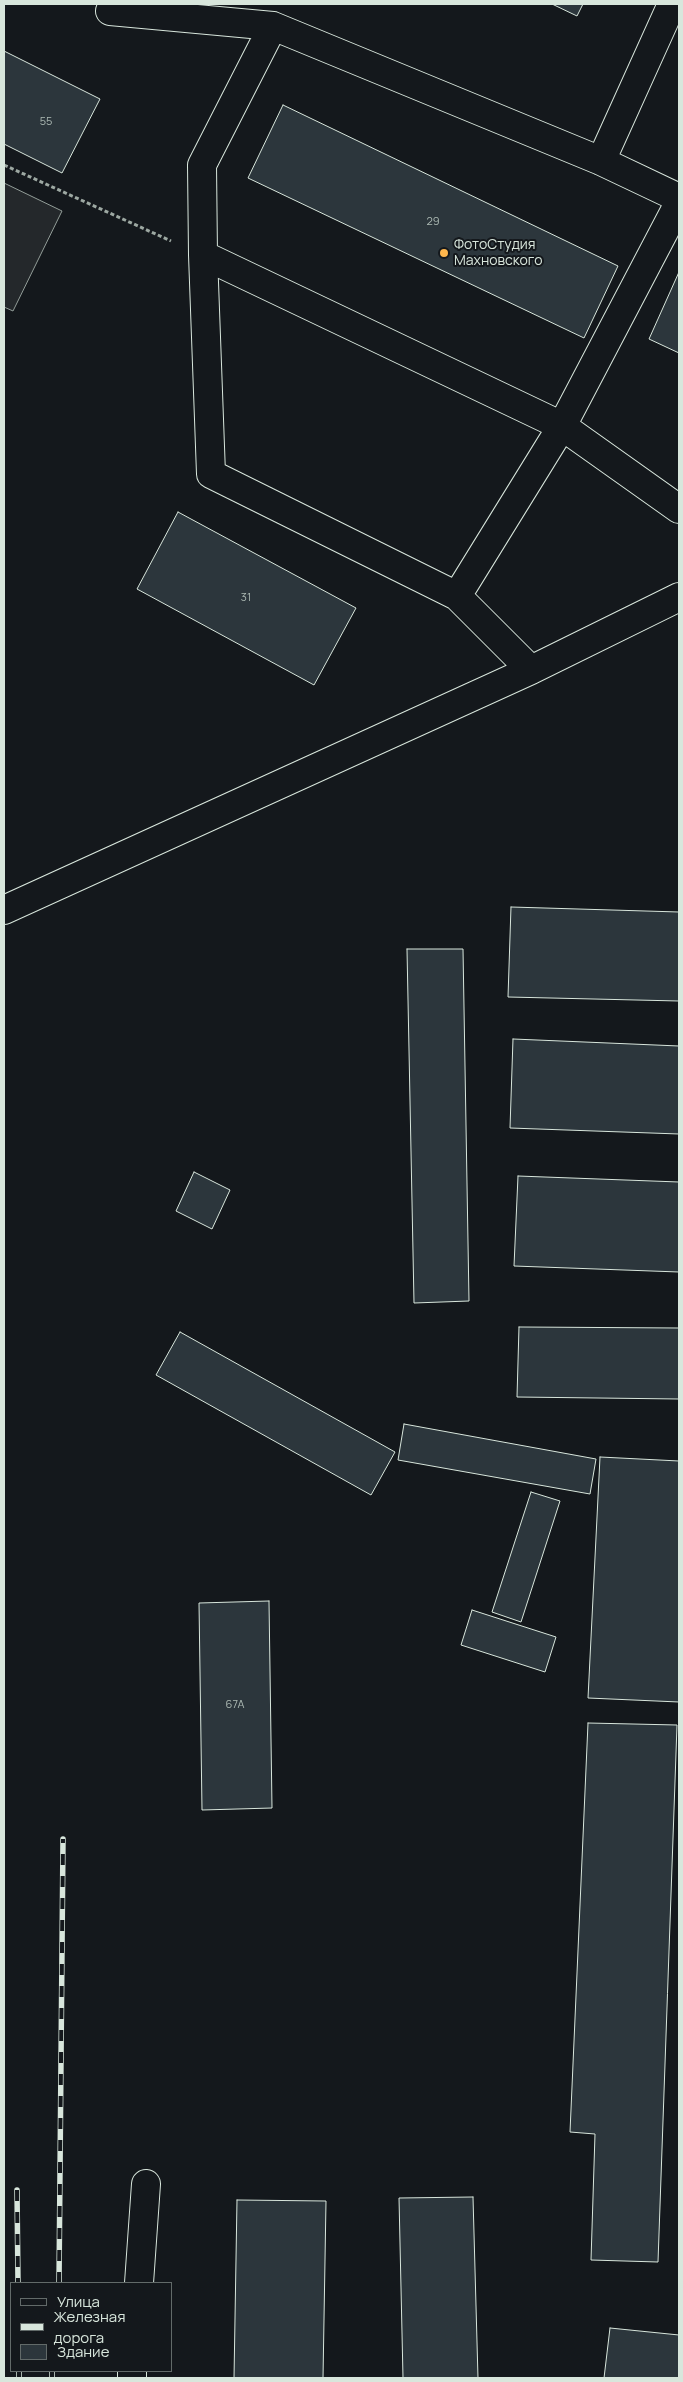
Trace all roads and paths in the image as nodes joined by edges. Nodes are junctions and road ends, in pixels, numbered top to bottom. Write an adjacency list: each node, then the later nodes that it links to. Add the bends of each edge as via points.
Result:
1 (672, 4): 4 (street)
2 (106, 6): 3 (street)
3 (274, 26): 4 (street); 8 (street, via 202,165)
4 (601, 161): 6 (street)
5 (4, 165): 8 (path)
6 (679, 198)
7 (679, 203): 9 (street)
8 (203, 255): 9 (street); 11 (street, via 211,474)
9 (562, 426): 10 (street); 11 (street)
10 (679, 509)
11 (457, 596): 13 (street)
12 (679, 598): 13 (street)
13 (531, 670): 14 (street)
14 (4, 910)
15 (146, 2184): 16 (street)
16 (139, 2282)

